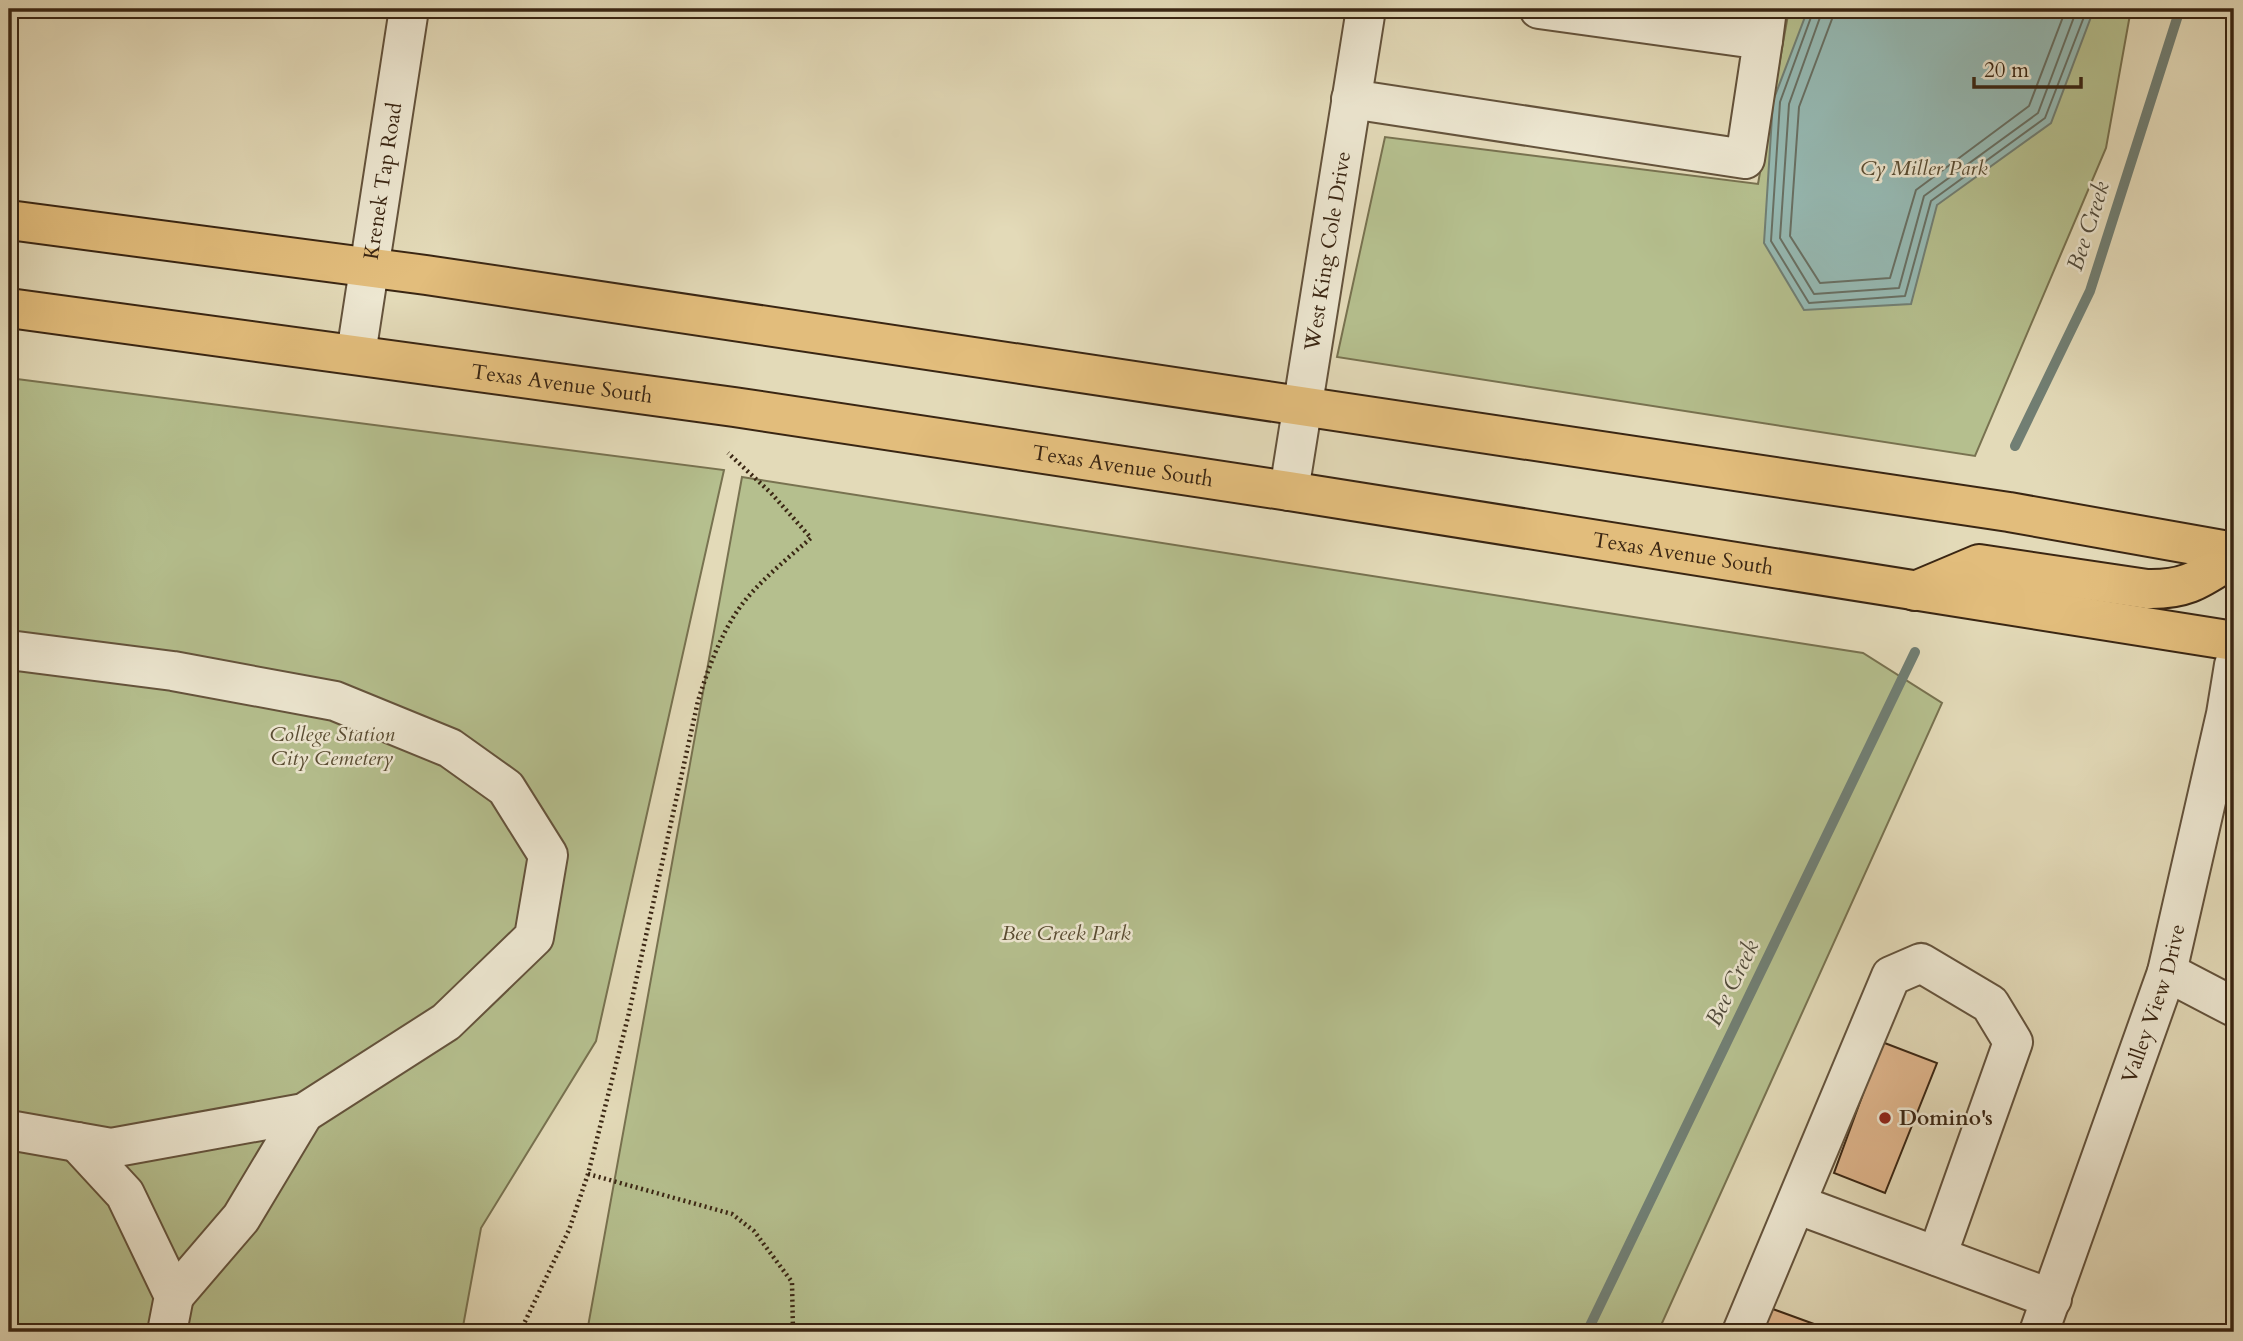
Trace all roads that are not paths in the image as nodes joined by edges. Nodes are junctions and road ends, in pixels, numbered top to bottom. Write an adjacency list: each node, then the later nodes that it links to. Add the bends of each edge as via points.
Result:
1 (409, 9): 7 (street, Krenek Tap Road)
2 (1366, 9): 5 (street, West King Cole Drive)
3 (1539, 9): 4 (street)
4 (1765, 24): 5 (street, via 1745,159)
5 (1351, 99): 10 (street, West King Cole Drive)
6 (9, 220): 7 (main road)
7 (369, 268): 9 (street, Krenek Tap Road); 10 (main road)
8 (9, 308): 9 (main road, Texas Avenue South)
9 (356, 354): 11 (main road, Texas Avenue South)
10 (1302, 406): 11 (street, West King Cole Drive); 12 (main road, via 2009,512)
11 (1289, 491): 13 (main road, Texas Avenue South)
12 (2234, 555): 13 (main road, via 2194,582 2172,589 1979,564)
13 (1915, 591): 14 (main road, Texas Avenue South)
14 (2234, 640)
15 (9, 650): 19 (street, via 173,671 335,701 450,748 506,788 548,855 534,937 446,1022)
16 (2234, 665): 17 (street, Valley View Drive)
17 (2167, 972): 18 (street); 25 (street, Valley View Drive)
18 (2234, 1007)
19 (304, 1113): 21 (street, via 111,1148); 24 (street, via 241,1218)
20 (9, 1130): 21 (street)
21 (78, 1142): 24 (street, via 125,1194)
22 (1796, 1204): 23 (street); 23 (street, via 1891,976 1922,964 1990,1004 2013,1042); 26 (street)
23 (1937, 1256): 25 (street)
24 (170, 1314)
25 (2045, 1316)
26 (1742, 1332)

